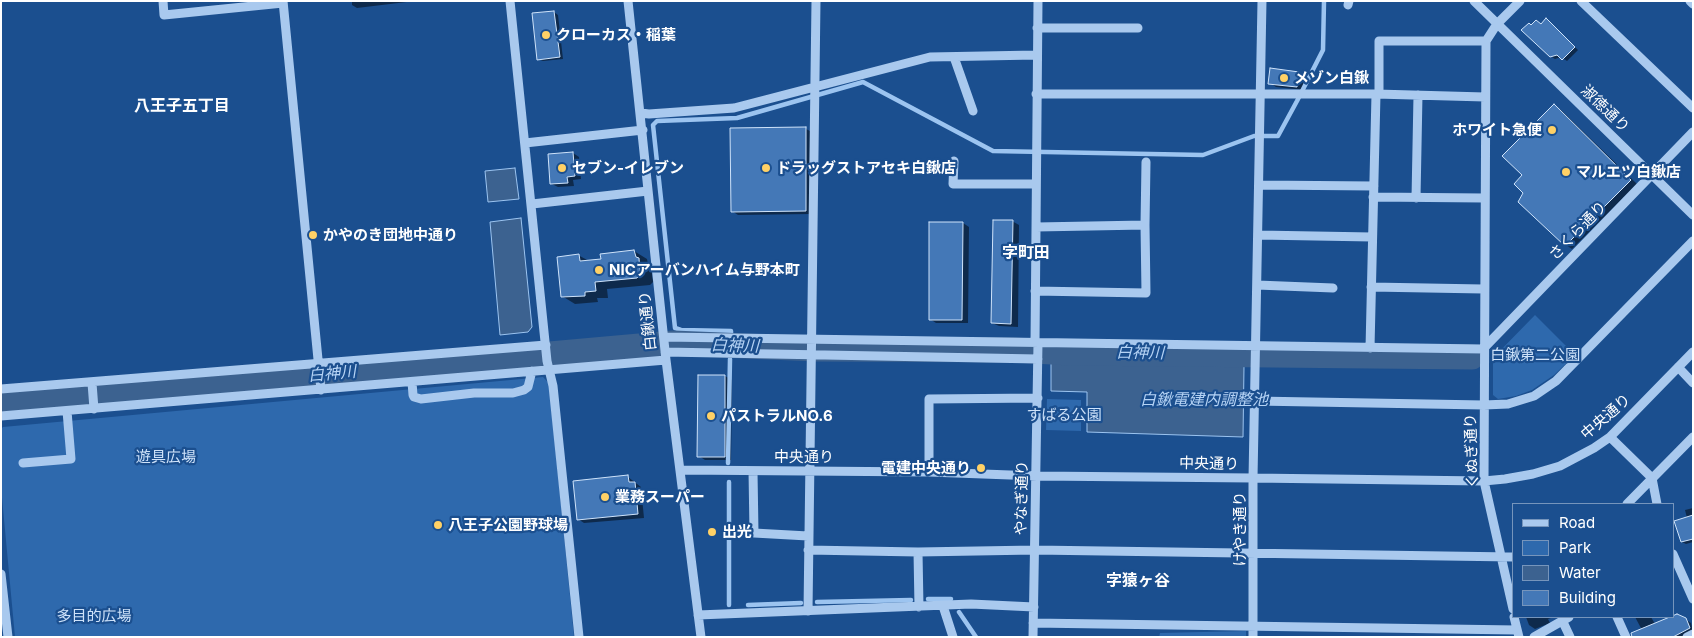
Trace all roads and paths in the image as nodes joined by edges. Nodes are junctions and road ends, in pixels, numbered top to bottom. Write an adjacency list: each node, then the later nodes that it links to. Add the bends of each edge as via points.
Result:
1 (163, 1): 11 (street, via 164,15)
2 (510, 1): 30 (street)
3 (628, 1): 27 (street, 白鍬通り)
4 (816, 1): 19 (street)
5 (1038, 1): 14 (street, やなぎ通り)
6 (1262, 1): 21 (street, けやき通り)
7 (1474, 1): 13 (street, 淑徳通り)
8 (1520, 1): 13 (street)
9 (1581, 1): 25 (street)
10 (1690, 1): 12 (street)
11 (283, 2): 63 (street)
12 (1693, 4)
13 (1497, 24): 16 (street); 33 (street, 淑徳通り)
14 (1037, 28): 15 (street); 17 (street, やなぎ通り)
15 (1138, 28)
16 (1486, 41): 22 (street, via 1379,41); 24 (street, くぬぎ通り)
17 (1036, 55): 18 (street); 20 (street, やなぎ通り)
18 (954, 57): 19 (street, via 930,57); 26 (street)
19 (815, 88): 27 (street, via 734,108); 53 (street)
20 (1036, 94): 21 (street); 34 (street, やなぎ通り)
21 (1261, 94): 22 (street); 35 (street, けやき通り)
22 (1378, 94): 23 (street); 36 (street)
23 (1418, 95): 24 (street); 39 (street)
24 (1485, 97): 40 (street, くぬぎ通り)
25 (1693, 108)
26 (973, 111)
27 (640, 113): 28 (street, 白鍬通り)
28 (643, 130): 30 (street); 37 (street, 白鍬通り)
29 (1693, 132): 33 (street, さくら通り)
30 (525, 143): 41 (street)
31 (954, 161): 34 (street, via 954,184)
32 (1146, 162): 43 (street)
33 (1652, 175): 42 (street, 淑徳通り); 59 (street, さくら通り)
34 (1036, 184): 44 (street, やなぎ通り)
35 (1259, 185): 36 (street); 45 (street, けやき通り)
36 (1374, 186): 38 (street)
37 (648, 191): 41 (street); 57 (street, 白鍬通り)
38 (1373, 197): 39 (street); 46 (street)
39 (1416, 198): 40 (street)
40 (1484, 198): 51 (street, くぬぎ通り)
41 (532, 204): 55 (street)
42 (1693, 215)
43 (1145, 225): 44 (street); 52 (street, via 1146,293)
44 (1036, 226): 52 (street, やなぎ通り)
45 (1258, 235): 46 (street); 48 (street, けやき通り)
46 (1372, 237): 49 (street)
47 (1693, 241): 74 (street, via 1556,381 1534,396 1508,404)
48 (1257, 284): 50 (street); 56 (street, けやき通り)
49 (1371, 287): 51 (street); 58 (street)
50 (1333, 288)
51 (1484, 289): 59 (street, くぬぎ通り)
52 (1035, 291): 54 (street, やなぎ通り)
53 (811, 340): 54 (street); 57 (street); 61 (street)
54 (1037, 343): 56 (street); 62 (street, やなぎ通り)
55 (546, 347): 63 (street); 64 (street)
56 (1256, 347): 58 (street); 73 (street, けやき通り)
57 (664, 348): 61 (street); 64 (street); 81 (street, 白鍬通り)
58 (1370, 348): 59 (street)
59 (1483, 349): 74 (street, くぬぎ通り)
60 (1693, 352): 65 (street, 中央通り)
61 (810, 355): 62 (street); 83 (street)
62 (1038, 358): 72 (street, やなぎ通り)
63 (319, 366): 69 (street); 70 (street)
64 (548, 366): 66 (street); 115 (street, via 553,386)
65 (1678, 368): 68 (street); 78 (street, 中央通り)
66 (532, 371): 67 (street); 67 (street, via 528,387 513,393 474,393 421,399 414,397)
67 (412, 382): 70 (street)
68 (1693, 382)
69 (92, 386): 71 (street); 75 (street)
70 (321, 386): 75 (street)
71 (1, 390)
72 (1038, 398): 84 (street, via 929,399); 85 (street, やなぎ通り)
73 (1255, 401): 74 (street); 86 (street, けやき通り)
74 (1484, 405): 88 (street, くぬぎ通り)
75 (94, 406): 76 (street)
76 (67, 411): 77 (street); 80 (street, via 71,459)
77 (1, 416)
78 (1610, 436): 87 (street); 88 (street, 中央通り, via 1560,466 1523,477)
79 (1693, 436): 87 (street)
80 (22, 463)
81 (681, 470): 82 (street, 中央通り); 106 (street, 白鍬通り)
82 (753, 471): 83 (street, 中央通り); 91 (street, via 754,534)
83 (809, 471): 84 (street, 中央通り); 91 (street)
84 (929, 472): 85 (street, 中央通り)
85 (1037, 476): 86 (street, 中央通り); 93 (street, やなぎ通り)
86 (1253, 478): 88 (street, 中央通り); 95 (street, けやき通り)
87 (1652, 478): 89 (street); 90 (street)
88 (1484, 481): 97 (street, くぬぎ通り)
89 (1628, 503)
90 (1657, 503)
91 (808, 536): 92 (street)
92 (808, 550): 94 (street); 105 (street)
93 (1035, 550): 94 (street); 95 (street); 104 (street, やなぎ通り)
94 (918, 552): 102 (street)
95 (1253, 554): 97 (street); 111 (street, けやき通り)
96 (1674, 556): 100 (street)
97 (1502, 557): 98 (street); 101 (street, くぬぎ通り)
98 (1512, 557)
99 (1, 574): 114 (street)
100 (1693, 599)
101 (1512, 604)
102 (919, 606): 103 (street); 105 (street)
103 (943, 606): 104 (street); 117 (street)
104 (1034, 607): 110 (street, やなぎ通り)
105 (808, 611): 106 (street)
106 (698, 615): 116 (street, 白鍬通り)
107 (1514, 618): 112 (street)
108 (1617, 618): 122 (street)
109 (1566, 619): 120 (street); 121 (street)
110 (1033, 623): 111 (street); 118 (street, やなぎ通り)
111 (1253, 626): 112 (street); 119 (street, けやき通り)
112 (1518, 633)
113 (1693, 634): 123 (street)
114 (8, 637)
115 (579, 637)
116 (700, 637)
117 (953, 637)
118 (1033, 637)
119 (1253, 637)
120 (1534, 637)
121 (1570, 637)
122 (1626, 637)
123 (1687, 637)

